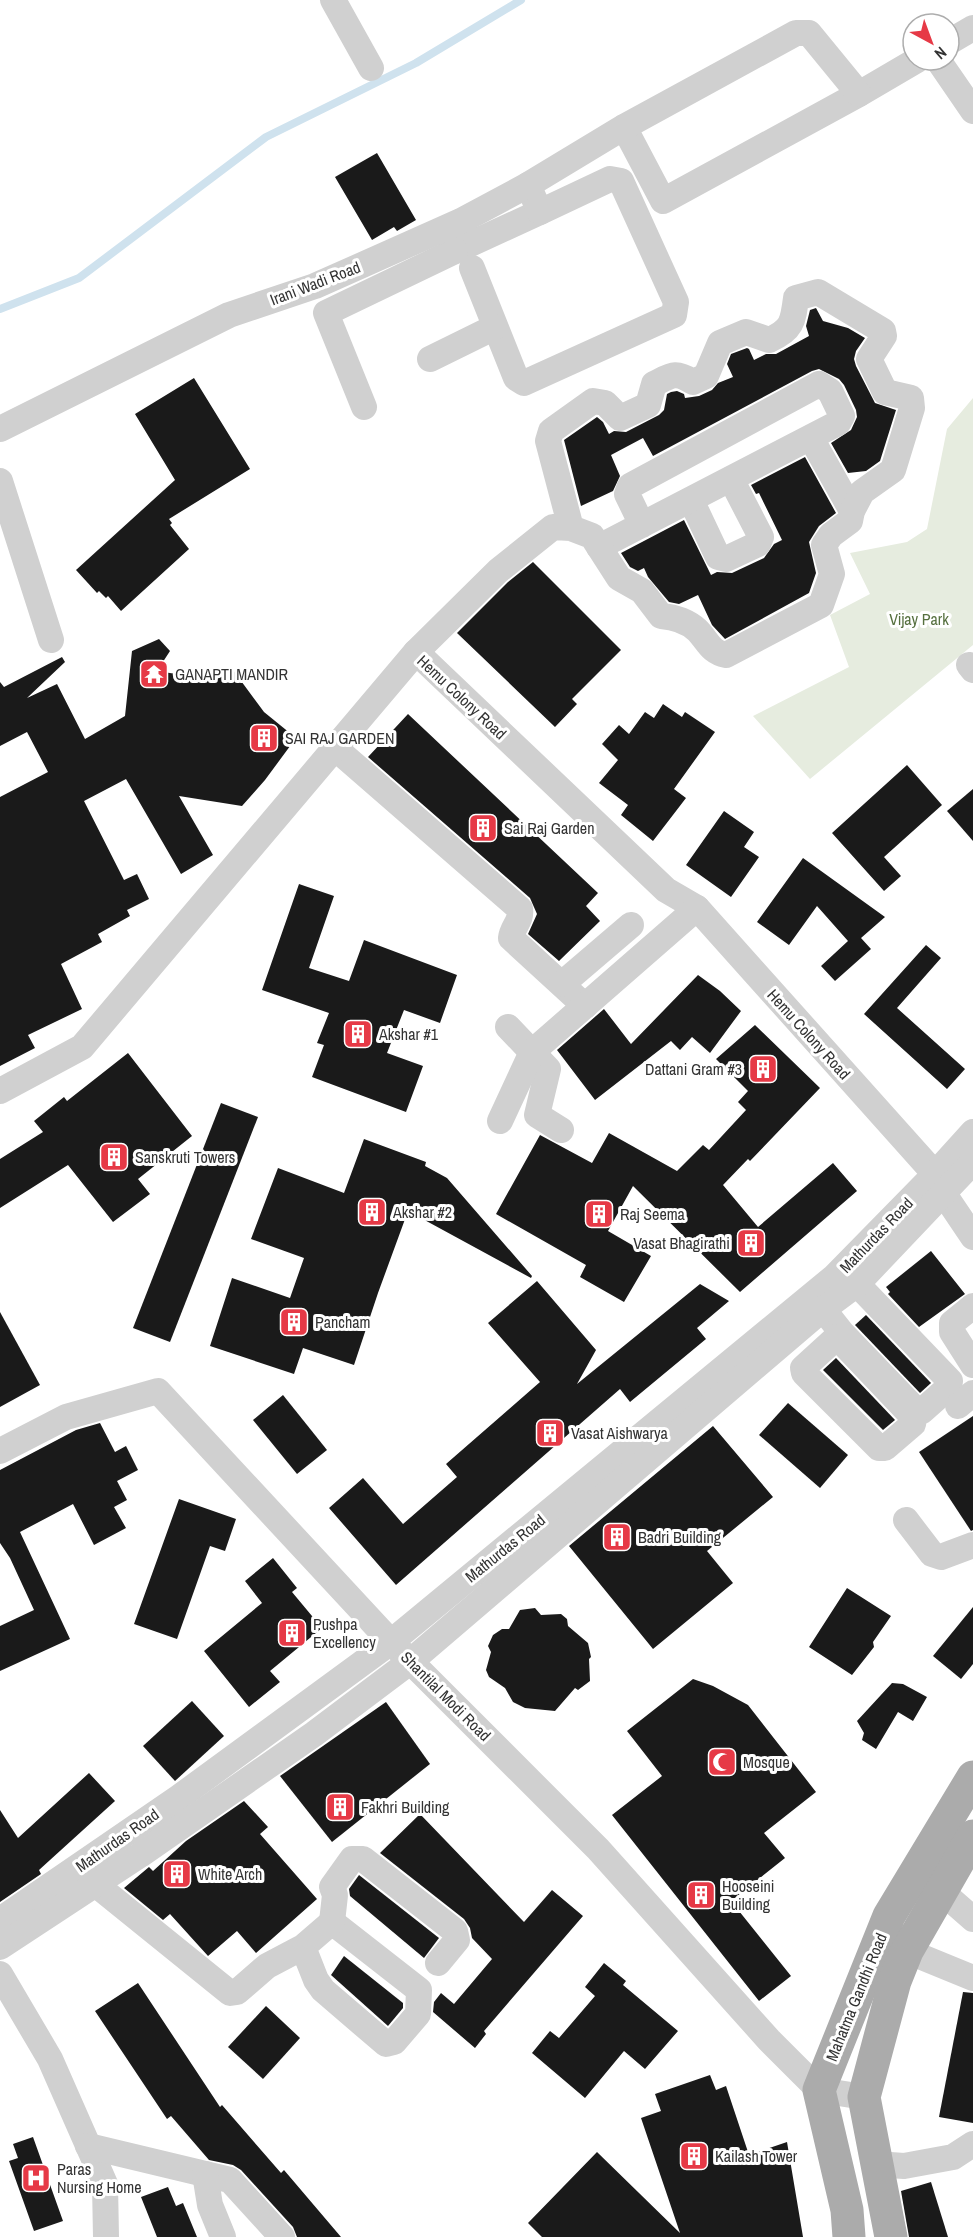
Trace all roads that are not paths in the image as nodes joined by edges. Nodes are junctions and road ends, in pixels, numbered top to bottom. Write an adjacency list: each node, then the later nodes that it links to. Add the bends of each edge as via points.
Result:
1 (333, 0): 2 (street)
2 (371, 68)
3 (901, 70): 5 (street)
4 (946, 72): 6 (street)
5 (860, 94): 7 (street, Irani Wadi Road, via 809,33 796,33); 7 (street, via 663,201)
6 (973, 111)
7 (624, 127): 8 (street, Irani Wadi Road)
8 (528, 185): 9 (street); 10 (street, Irani Wadi Road)
9 (540, 212): 10 (street); 13 (street, via 610,179 621,181 676,302 674,315 524,382 516,378)
10 (457, 249): 11 (street, Irani Wadi Road); 12 (street); 13 (street)
11 (315, 285): 12 (street); 16 (street, Irani Wadi Road, via 229,315)
12 (326, 313): 15 (street)
13 (495, 327): 14 (street)
14 (430, 359)
15 (364, 407)
16 (0, 429)
17 (811, 438): 18 (street); 21 (street); 22 (street, via 838,423 842,416 830,391 819,384 630,486 627,494)
18 (730, 479): 20 (street); 20 (street, via 761,537 758,544 726,559 718,557)
19 (0, 481): 25 (street)
20 (691, 500): 22 (street)
21 (852, 511): 23 (street, via 862,492 893,470 912,408 911,398 885,392 869,359 885,336 883,330 818,292 796,298 786,333 769,340 746,332 720,343 706,376 693,382 673,375 654,384 648,405 620,418 605,403 593,401 551,431 548,441); 24 (street, via 850,521 824,545 832,573 821,605 726,655 717,653 696,629 676,618 661,616 642,591 619,578)
22 (642, 525): 24 (street)
23 (571, 528): 24 (street, via 592,536); 26 (street, via 553,527 498,571)
24 (599, 547)
25 (51, 640)
26 (416, 652): 27 (street, Hemu Colony Road); 28 (street, Hemu Colony Road, via 666,890)
27 (335, 748): 30 (street, via 520,909 521,917 511,938); 34 (street, Hemu Colony Road, via 81,1047)
28 (697, 908): 31 (street); 39 (street, Hemu Colony Road)
29 (631, 925): 30 (street)
30 (562, 984): 31 (street)
31 (585, 1006): 33 (street)
32 (508, 1027): 33 (street)
33 (532, 1052): 35 (street); 36 (street, via 548,1069 537,1115)
34 (0, 1091)
35 (500, 1121)
36 (561, 1130)
37 (973, 1132): 39 (street, Mathurdas Road)
38 (973, 1162): 39 (street)
39 (939, 1184): 40 (street); 41 (street); 50 (street, Mathurdas Road, via 834,1277)
40 (973, 1237)
41 (861, 1279): 43 (street); 43 (street, via 950,1381 949,1387 922,1412); 44 (street)
42 (973, 1306): 46 (street, via 952,1323 952,1332)
43 (820, 1311): 45 (street); 51 (street)
44 (910, 1329)
45 (837, 1337)
46 (973, 1365)
47 (0, 1451): 50 (street, Shantilal Modi Road, via 66,1417 158,1391)
48 (906, 1520): 49 (street, via 932,1554 941,1557)
49 (973, 1545)
50 (391, 1642): 51 (street, Shantilal Modi Road); 54 (street, Mathurdas Road, via 178,1798)
51 (411, 1661): 54 (street, via 140,1855); 65 (street, Shantilal Modi Road, via 598,1849 769,2040)
52 (973, 1777): 65 (main road, Mahatma Gandhi Road, via 890,1916)
53 (973, 1836): 55 (main road, Mahatma Gandhi Road)
54 (86, 1877): 57 (street, Mathurdas Road); 59 (street); 60 (street, via 230,1993 237,1992 267,1966)
55 (941, 1892): 56 (street); 61 (main road, Mahatma Gandhi Road)
56 (973, 1919)
57 (0, 1920)
58 (332, 1922): 60 (street); 60 (street, via 419,1990 418,2014 394,2042 386,2044 323,1990); 62 (street, via 332,1887 352,1859 363,1859 455,1931 458,1940)
59 (0, 1947)
60 (303, 1947)
61 (907, 1951): 64 (street); 66 (main road, Mahatma Gandhi Road, via 895,1981)
62 (438, 1963)
63 (0, 1974): 68 (street, via 50,2059)
64 (973, 1978)
65 (819, 2090): 66 (street); 74 (main road, via 847,2210)
66 (864, 2097): 69 (main road, Mahatma Gandhi Road)
67 (973, 2144): 69 (street, via 953,2157 904,2166)
68 (88, 2146): 70 (street); 71 (street, via 105,2184)
69 (876, 2164): 75 (main road, Mahatma Gandhi Road)
70 (205, 2174): 72 (street, via 210,2205); 73 (street, via 230,2180)
71 (106, 2237)
72 (223, 2237)
73 (282, 2237)
74 (849, 2237)
75 (891, 2237)

